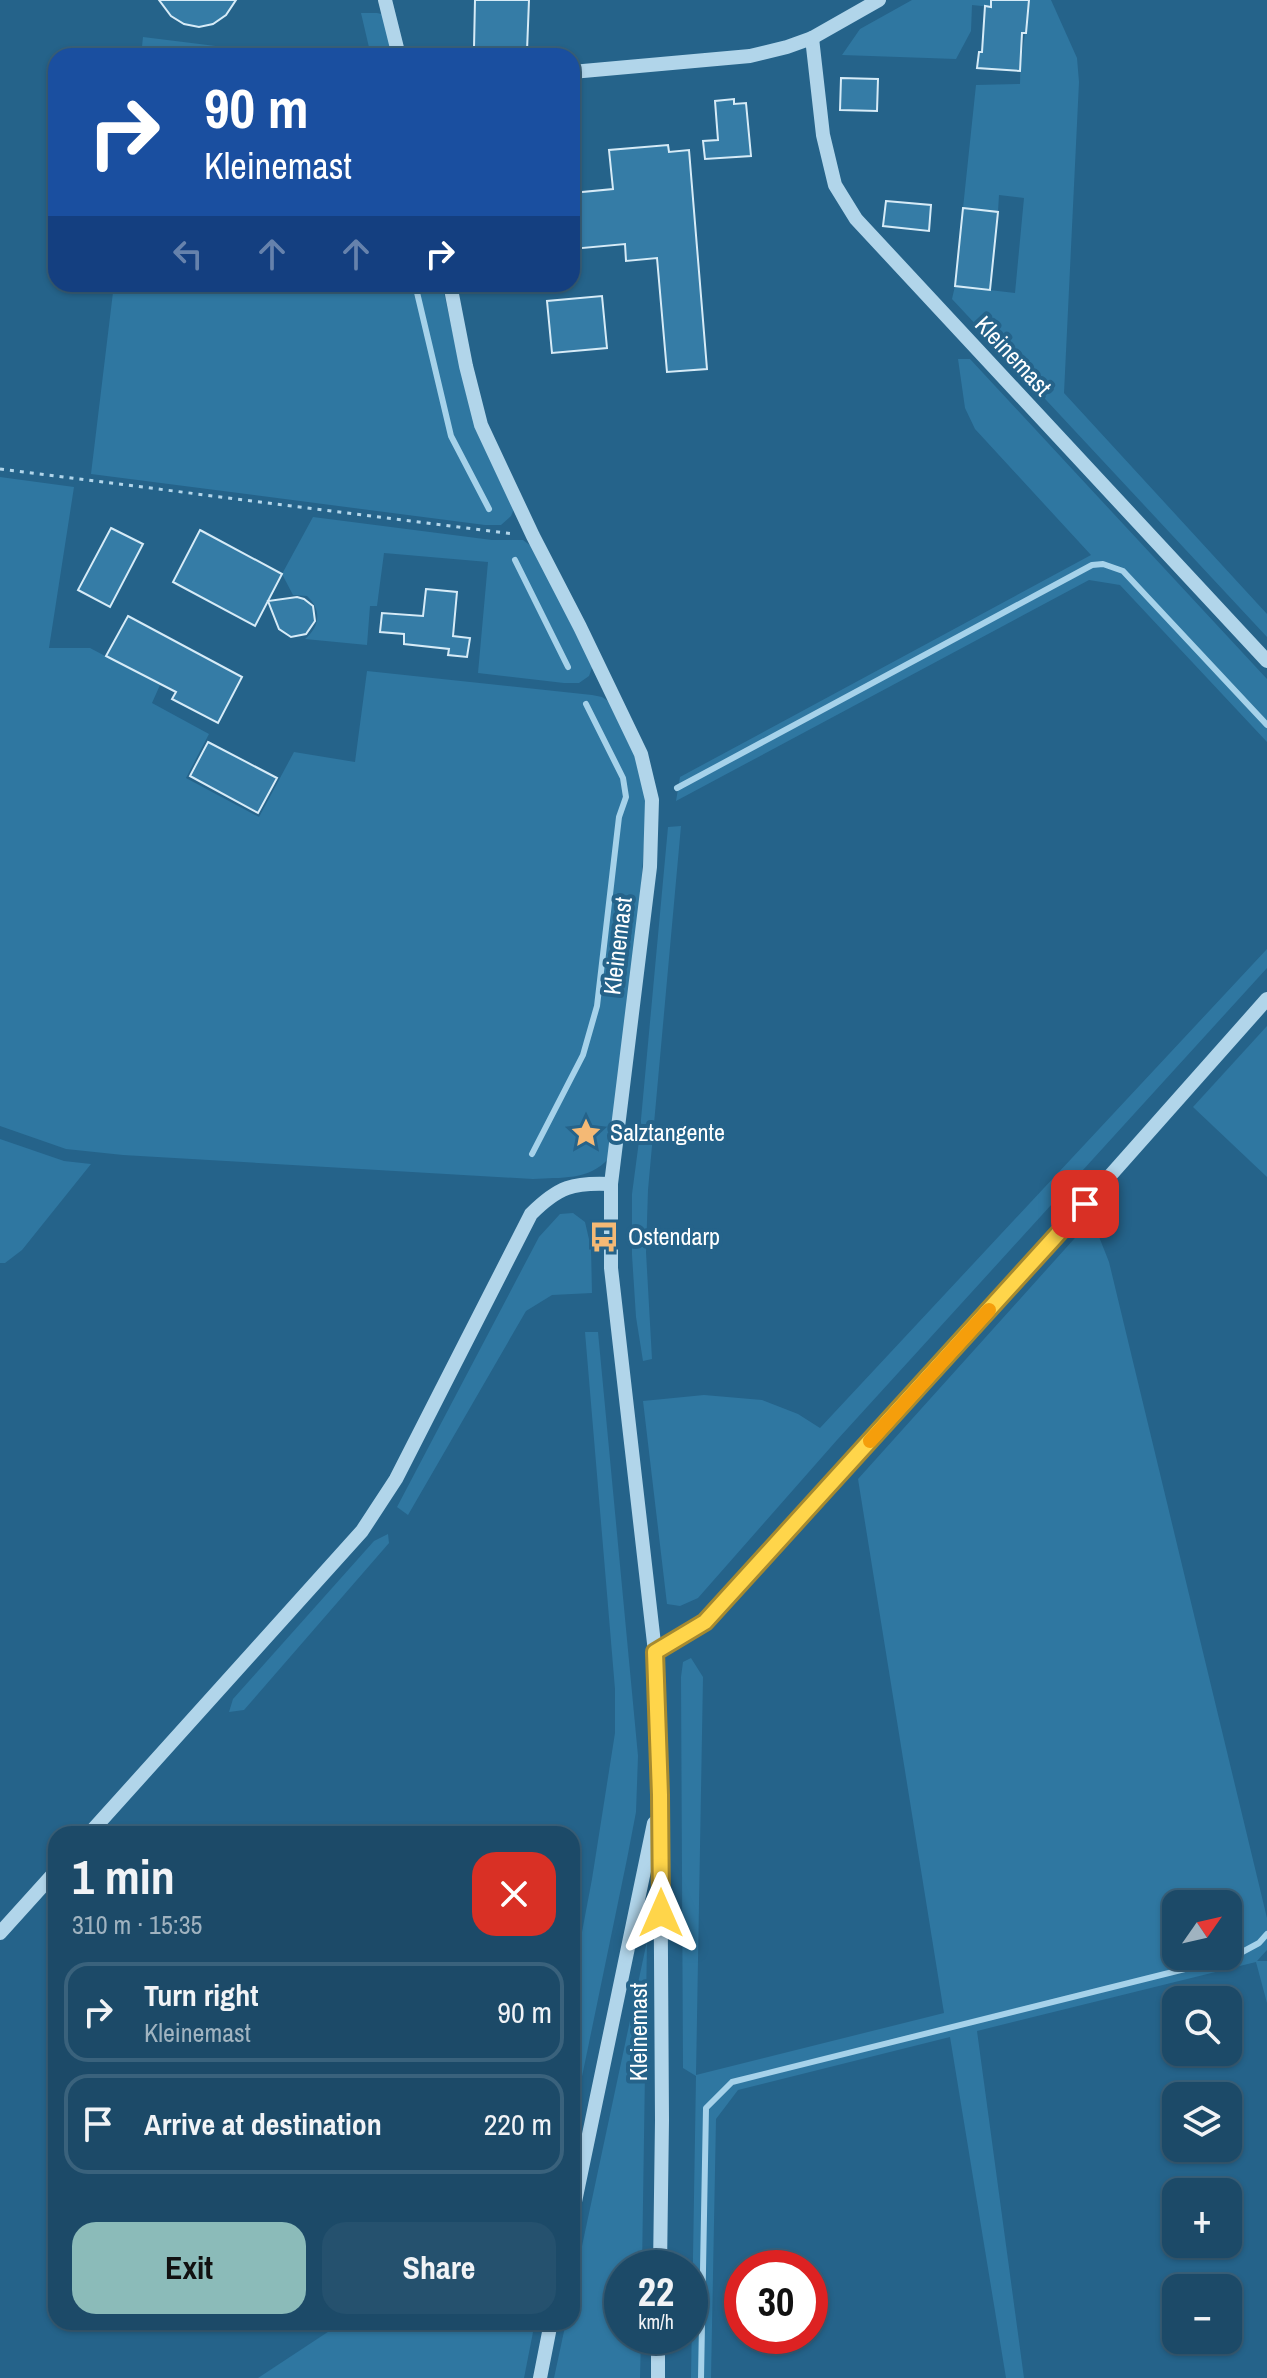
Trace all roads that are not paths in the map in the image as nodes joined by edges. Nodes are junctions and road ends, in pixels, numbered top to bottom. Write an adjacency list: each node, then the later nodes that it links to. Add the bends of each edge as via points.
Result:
1 (385, 0): 4 (street)
2 (879, 0): 3 (street)
3 (812, 38): 5 (street, via 750,56); 7 (street, Kleinemast, via 823,135 835,185 856,219)
4 (397, 48)
5 (580, 71)
6 (452, 292): 9 (street, Kleinemast, via 481,425 641,754 652,800 650,867)
7 (1267, 661)
8 (1267, 999): 10 (street, via 705,1622)
9 (611, 1184): 10 (street, Kleinemast, via 611,1268); 12 (street, via 559,1190 531,1214 396,1479 362,1531)
10 (655, 1652): 11 (street, Kleinemast)
11 (660, 1795): 15 (street, Kleinemast); 16 (street, Kleinemast)
12 (96, 1826)
13 (48, 1880): 14 (street)
14 (0, 1933)
15 (580, 2178)
16 (660, 2250)
17 (549, 2330): 19 (street)
18 (658, 2354): 20 (street)
19 (540, 2378)
20 (658, 2378)

